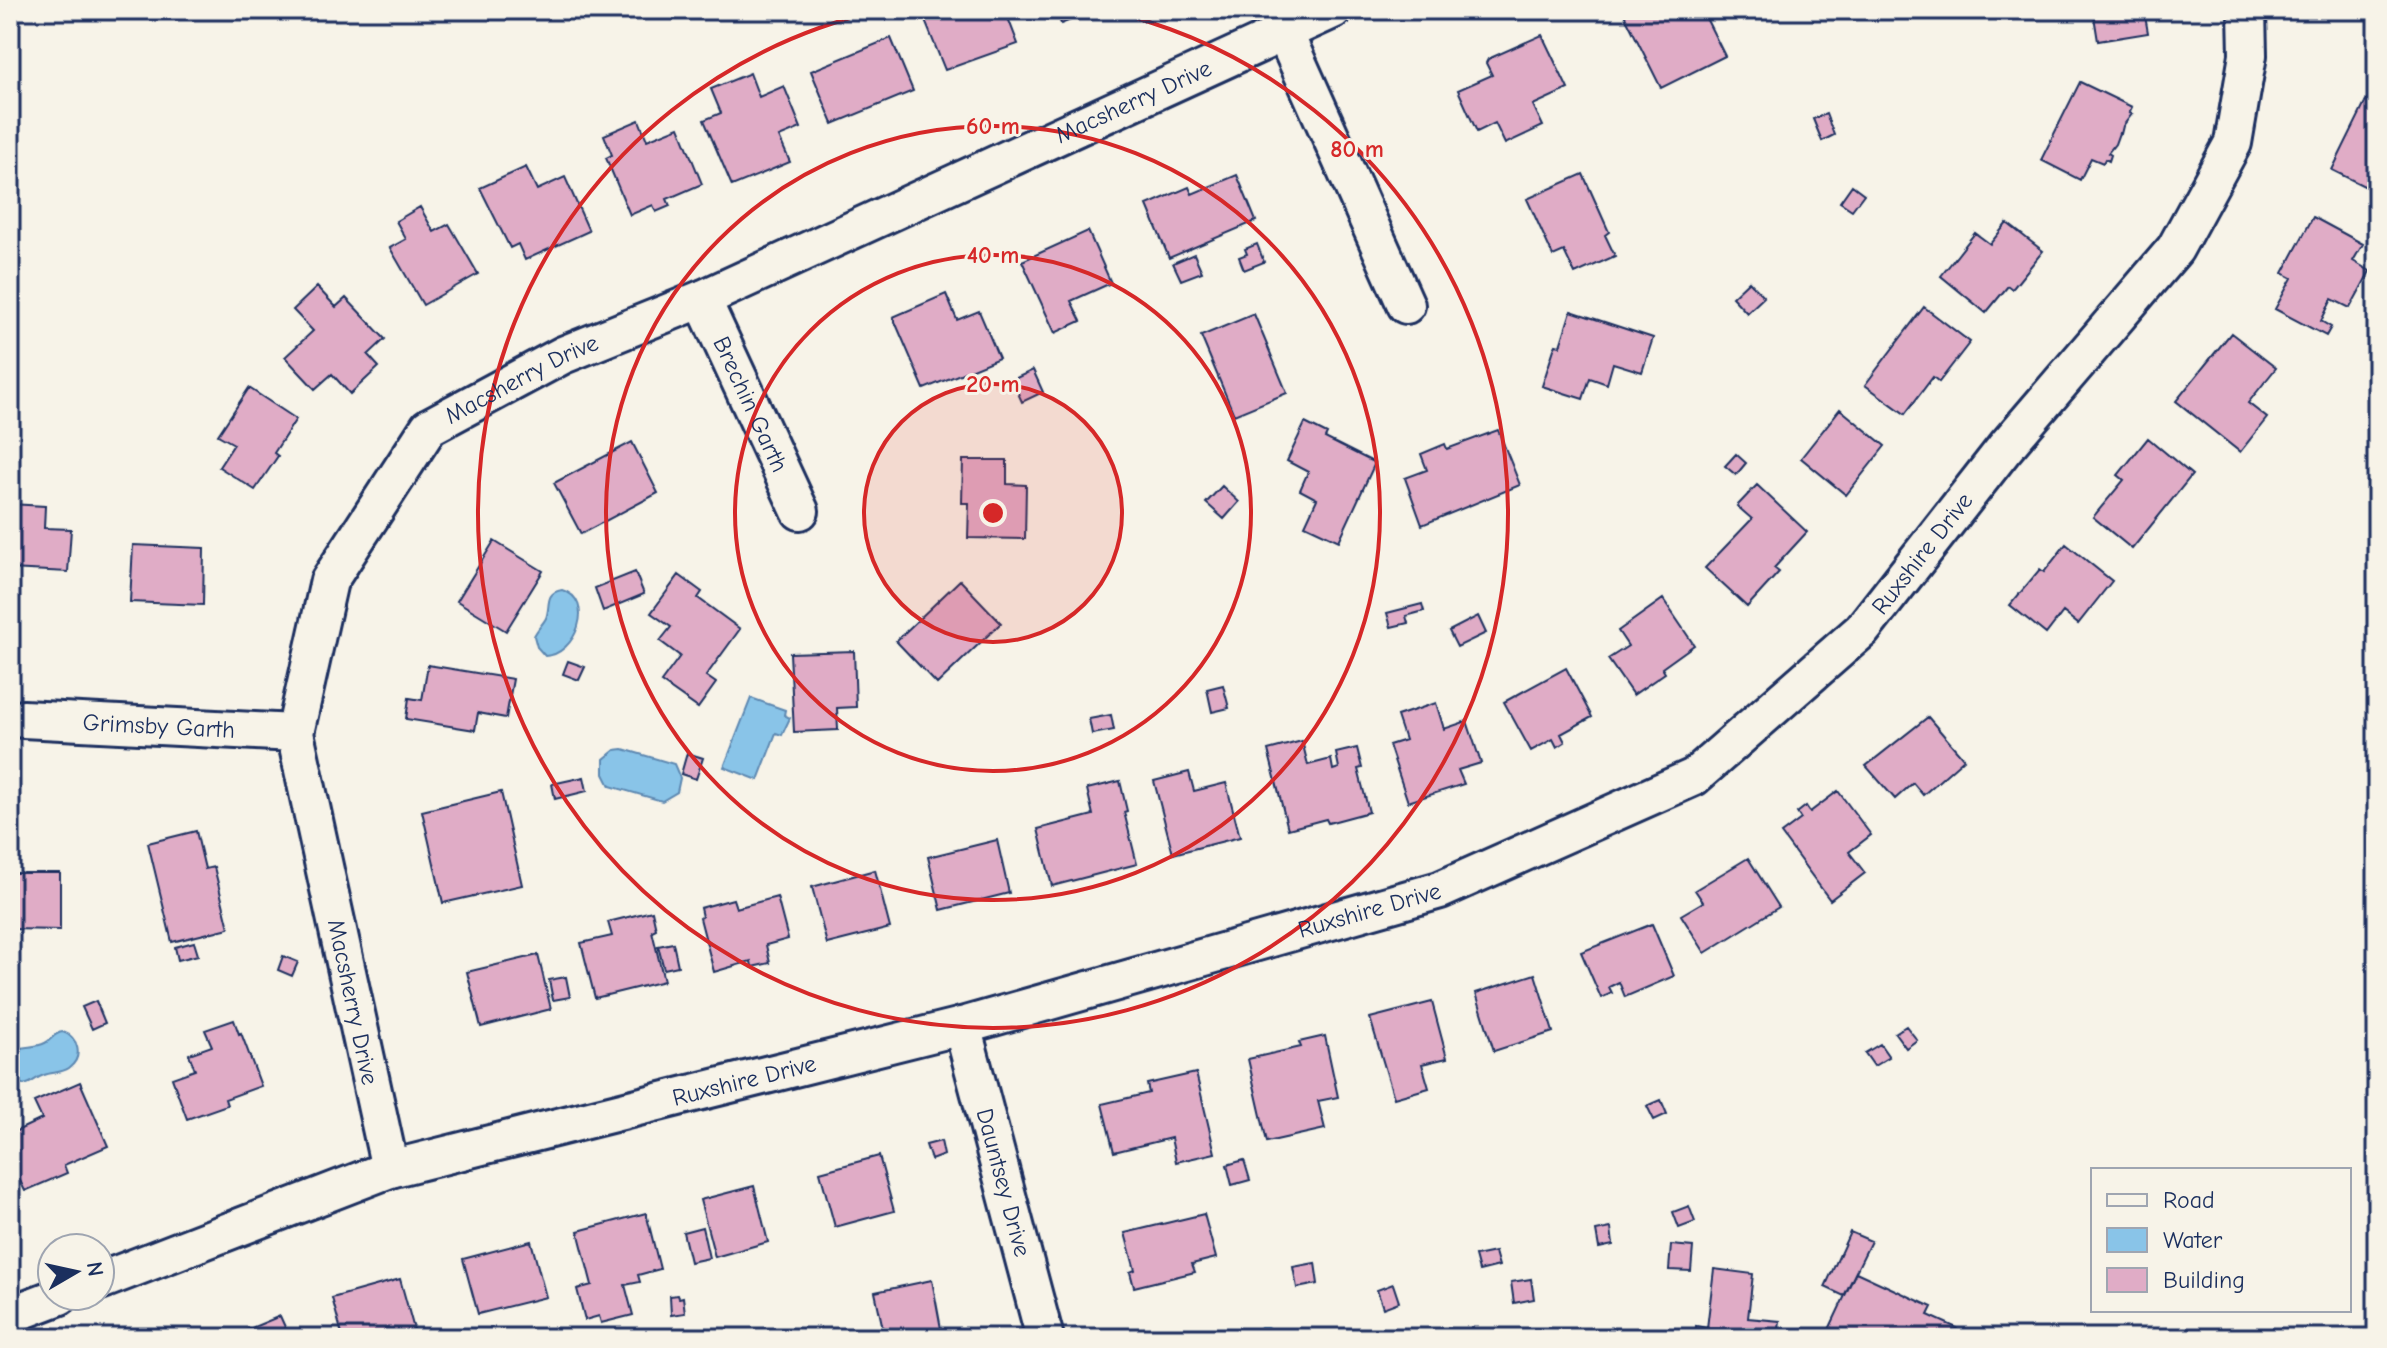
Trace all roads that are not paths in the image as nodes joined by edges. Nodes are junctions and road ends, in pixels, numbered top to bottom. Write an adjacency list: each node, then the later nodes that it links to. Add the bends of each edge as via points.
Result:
1 (1333, 10): 3 (street, Macsherry Drive)
2 (2247, 10): 9 (street, Ruxshire Drive, via 2248,55 2233,143 2175,249 2004,449 1862,630 1694,777 1440,890)
3 (1284, 32): 4 (street, Macsherry Drive); 5 (street)
4 (702, 299): 6 (street, Brechin Garth); 8 (street, Macsherry Drive, via 563,355 429,427 329,581)
5 (1406, 305)
6 (800, 511)
7 (23, 719): 8 (street, Grimsby Garth)
8 (295, 733): 10 (street, Macsherry Drive)
9 (962, 1026): 10 (street, Ruxshire Drive); 14 (street, Dauntsey Drive)
10 (390, 1169): 11 (street, Ruxshire Drive)
11 (116, 1275)
12 (36, 1305): 13 (street)
13 (10, 1315)
14 (1045, 1338)

